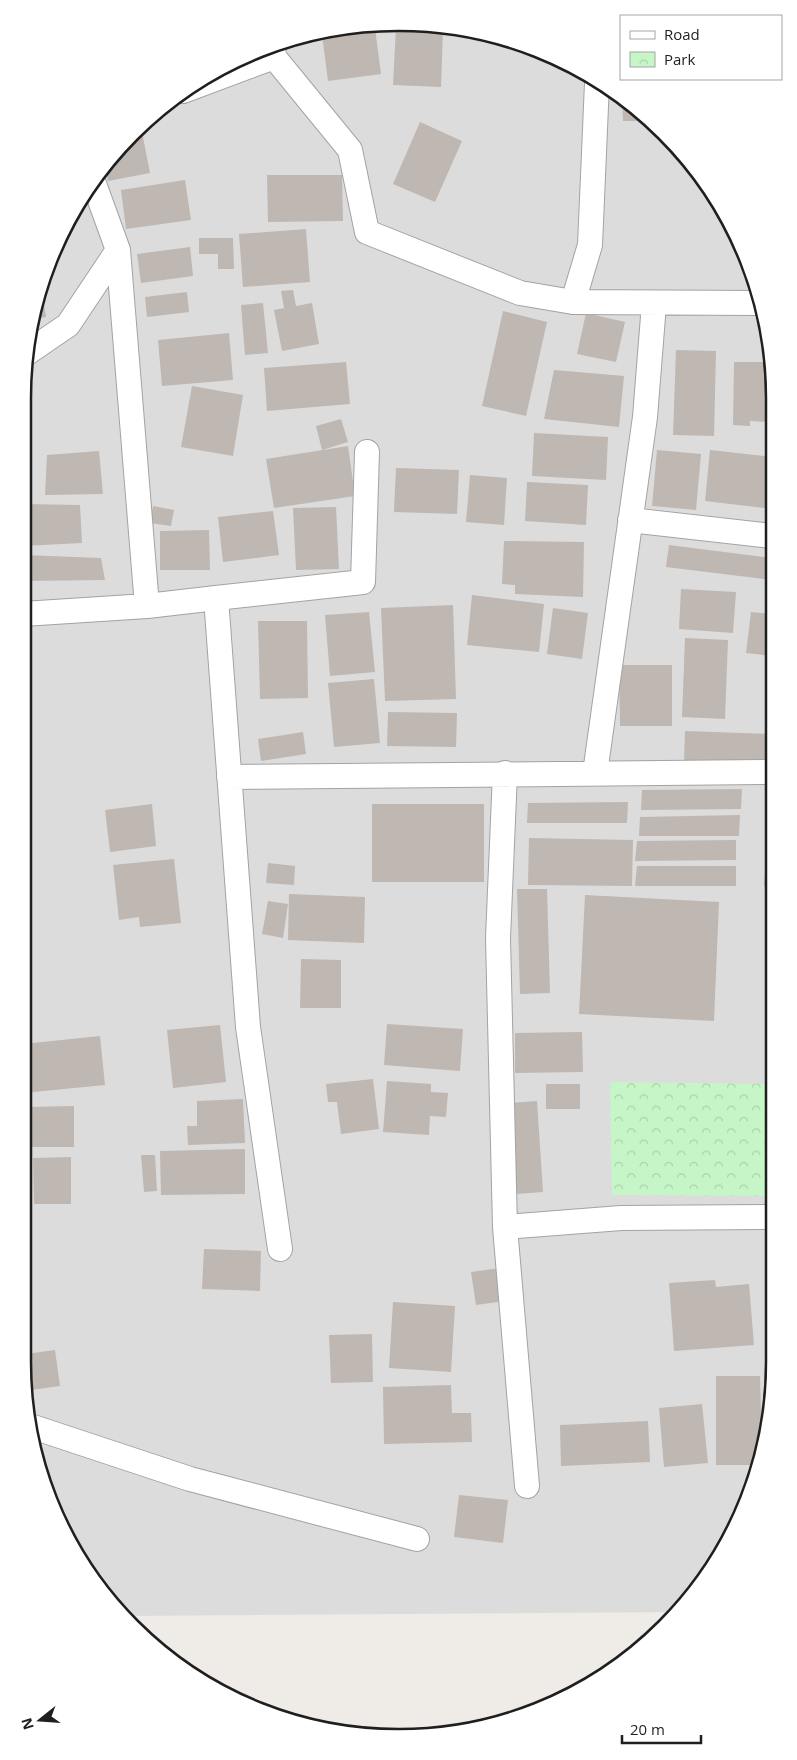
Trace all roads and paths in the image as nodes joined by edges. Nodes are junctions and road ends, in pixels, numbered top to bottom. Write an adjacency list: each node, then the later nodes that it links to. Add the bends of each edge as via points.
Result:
1 (275, 53): 5 (street, via 350,150 367,232 520,293)
2 (597, 89): 5 (street, via 590,245)
3 (96, 190): 4 (street)
4 (118, 250): 8 (street, via 68,325); 13 (street)
5 (573, 302): 7 (street)
6 (753, 303): 7 (street)
7 (654, 304): 10 (street, via 645,417)
8 (35, 348)
9 (367, 452): 12 (street, via 363,582)
10 (630, 520): 11 (street); 17 (street)
11 (766, 535)
12 (216, 598): 13 (street); 18 (street)
13 (147, 606): 14 (street)
14 (31, 613)
15 (766, 772): 17 (street)
16 (505, 773): 17 (street); 18 (street); 20 (street, via 498,938)
17 (595, 773)
18 (230, 777): 21 (street, via 248,1027)
19 (766, 1217): 20 (street, via 621,1218)
20 (505, 1227): 23 (street)
21 (280, 1249)
22 (37, 1429): 24 (street, via 190,1479)
23 (527, 1486)
24 (417, 1539)

